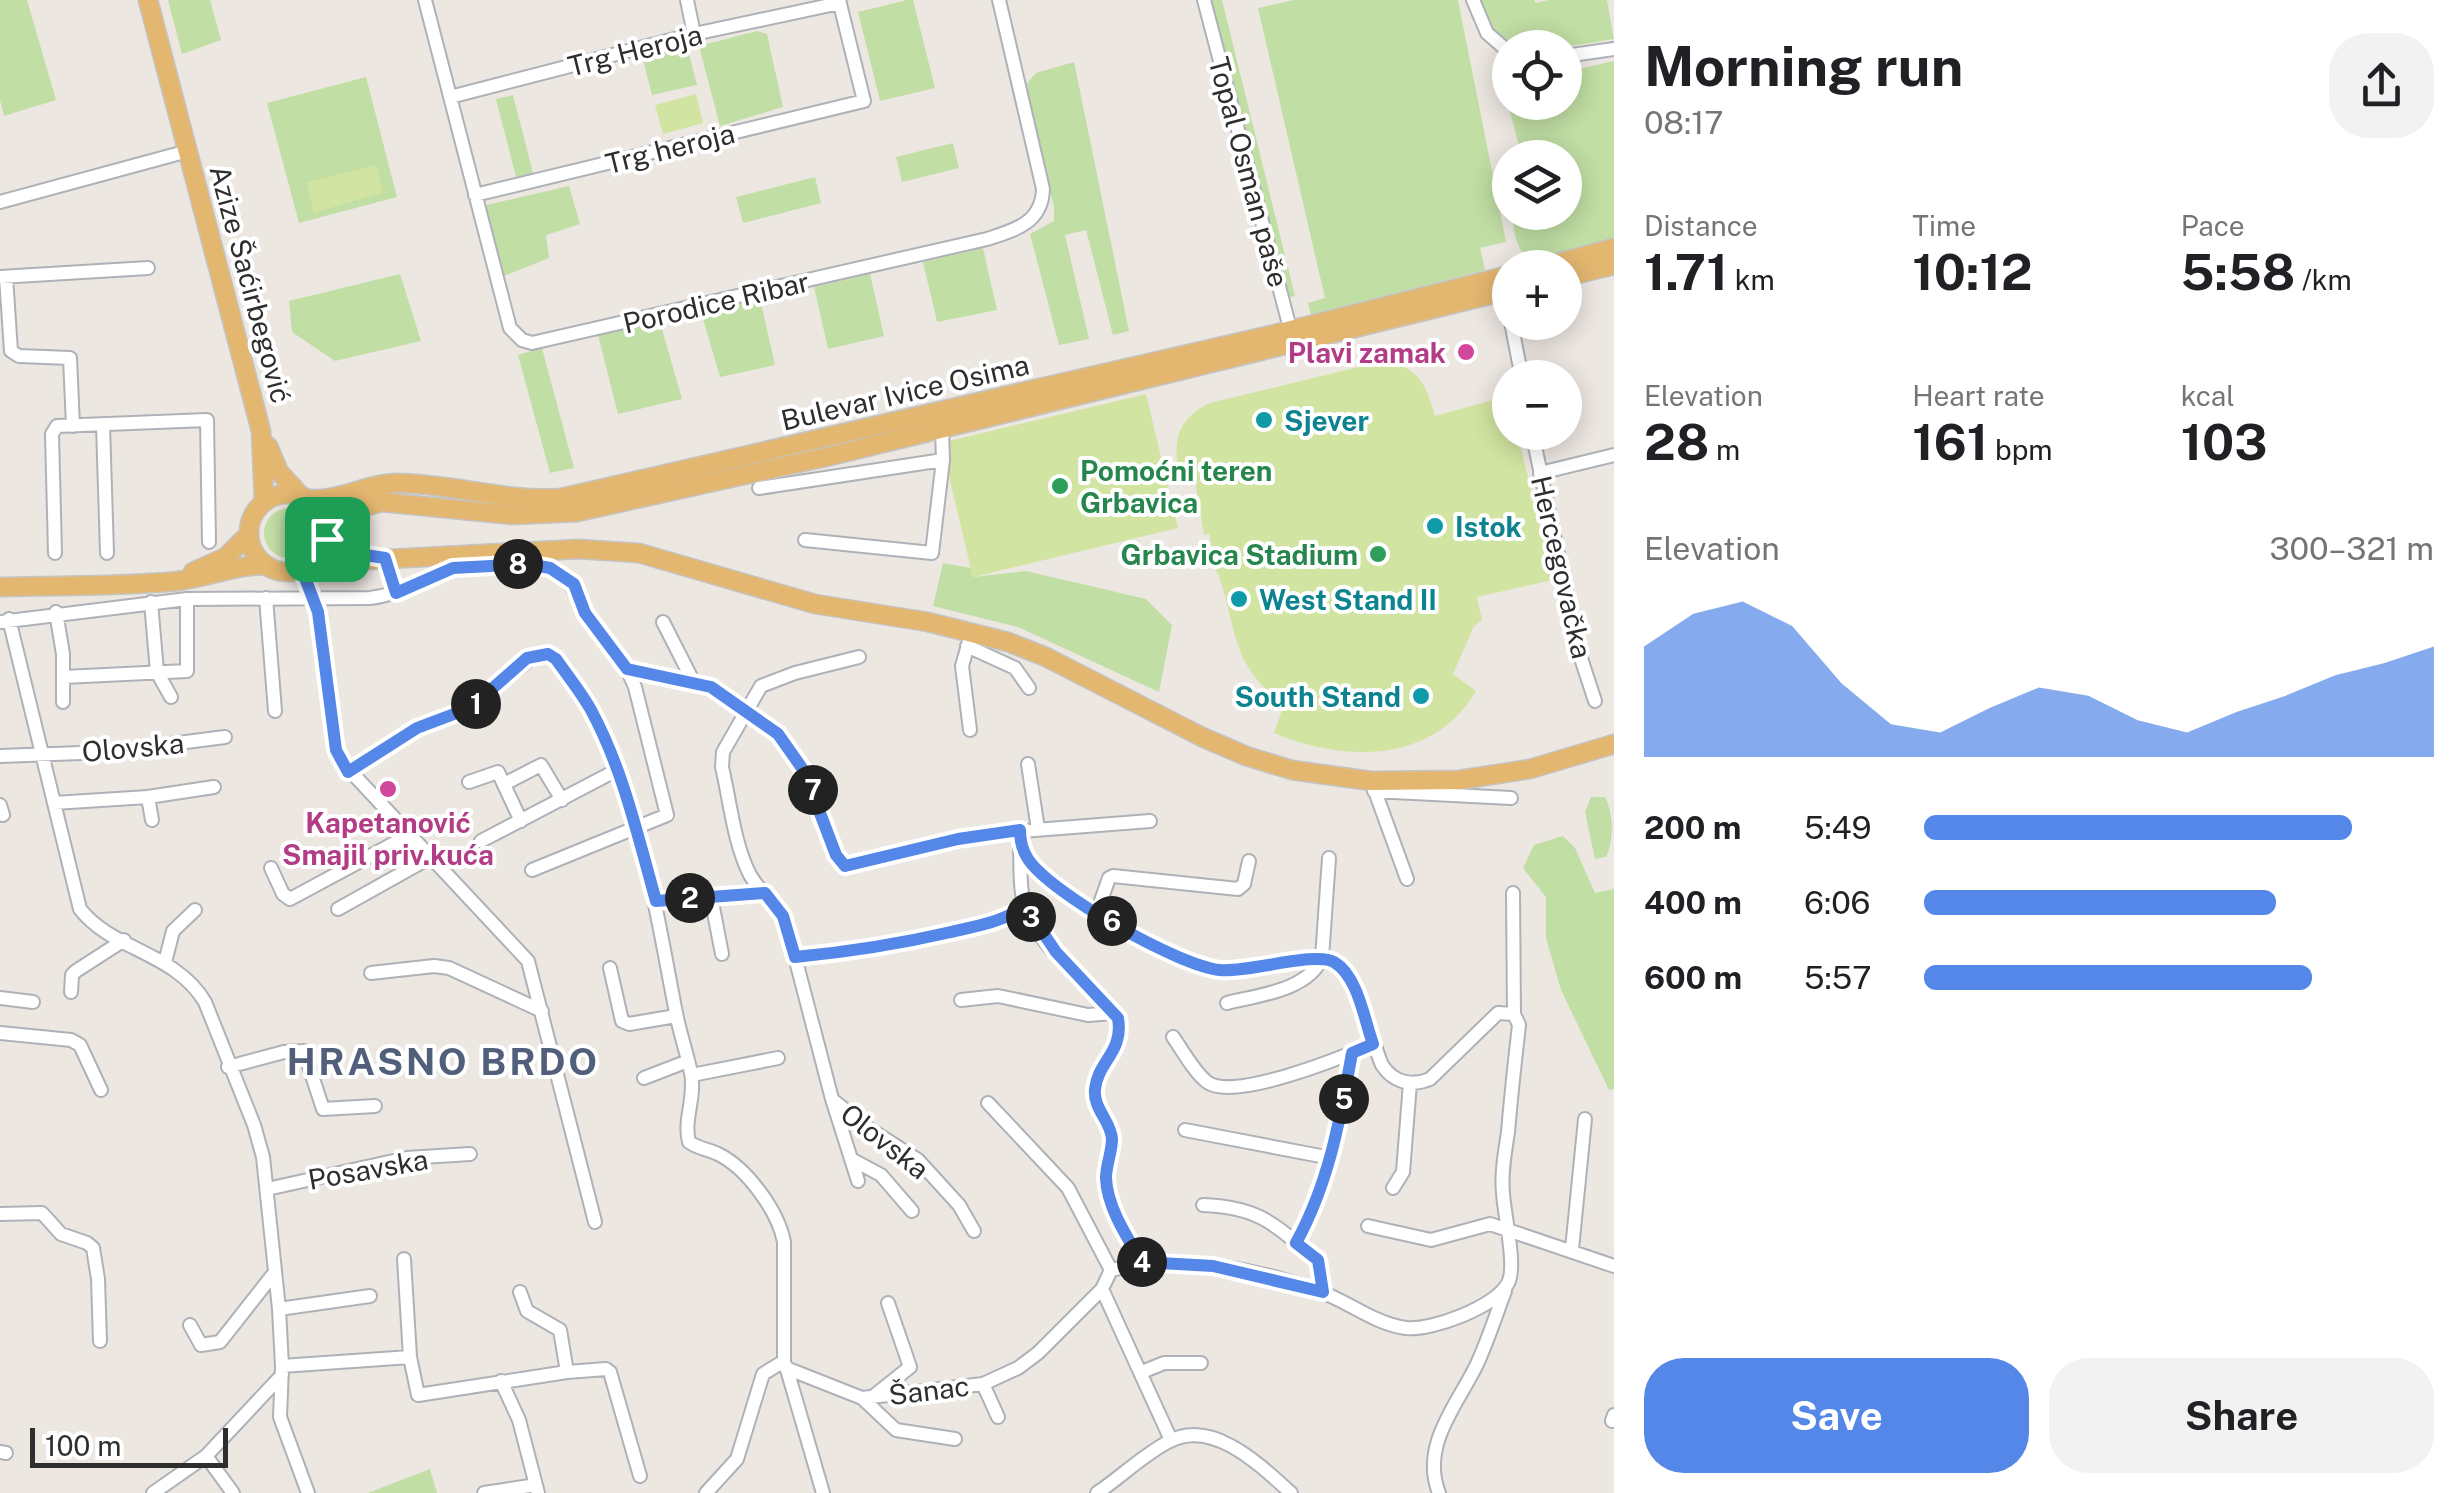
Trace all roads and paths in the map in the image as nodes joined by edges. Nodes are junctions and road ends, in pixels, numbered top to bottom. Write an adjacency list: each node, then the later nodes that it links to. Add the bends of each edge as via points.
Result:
1 (148, 0): 14 (main road, Azize Šaćirbegović)
2 (425, 0): 12 (street, Porodice Ribar)
3 (687, 0): 8 (street)
4 (999, 0): 15 (street, Porodice Ribar, via 1043,199 1027,223 987,239 532,343 510,328)
5 (1204, 0): 24 (street, Topal Osman paše)
6 (1473, 0): 9 (street)
7 (839, 2): 8 (street, Trg Heroja); 13 (street, Trg Heroja)
8 (694, 34): 12 (street, Trg Heroja)
9 (1492, 37)
10 (1614, 49): 11 (street)
11 (1582, 54)
12 (450, 97): 15 (street, Porodice Ribar)
13 (864, 100): 15 (street, Trg heroja)
14 (188, 151): 16 (street, Azize Šaćirbegović); 28 (main road, Azize Šaćirbegović)
15 (475, 196)
16 (0, 202)
17 (1614, 248): 18 (main road)
18 (1582, 256)
19 (1614, 265): 21 (main road)
20 (148, 268): 22 (street)
21 (1582, 273)
22 (3, 277): 26 (street, via 11,351 70,358)
23 (1492, 290): 24 (main road, Bulevar Ivice Osima)
24 (1292, 337): 27 (main road, Bulevar Ivice Osima); 34 (main road, Bulevar Ivice Osima, via 560,498 400,484)
25 (103, 425): 26 (street); 39 (street, via 206,420); 40 (street)
26 (73, 426): 41 (street, via 58,426 52,434)
27 (942, 430): 31 (street); 36 (main road, Bulevar Ivice Osima, via 578,512 513,514 382,502 343,512)
28 (261, 431): 34 (main road, Azize Šaćirbegović, via 279,472); 35 (main road, Azize Šaćirbegović)
29 (1536, 450): 32 (street, Hercegovačka)
30 (1614, 455): 32 (street)
31 (944, 460): 33 (street); 38 (street, via 932,553)
32 (1540, 473): 64 (street, Hercegovačka)
33 (759, 488)
34 (304, 497): 35 (main road, via 288,493); 36 (main road, via 318,506)
35 (264, 502): 37 (main road)
36 (327, 533): 42 (main road, via 346,552); 44 (main road, via 320,556)
37 (249, 534): 43 (main road); 45 (main road, via 226,556)
38 (805, 540)
39 (208, 542)
40 (107, 553)
41 (55, 554)
42 (385, 558): 44 (main road); 47 (street); 55 (main road, via 639,553)
43 (268, 566): 44 (main road); 45 (main road)
44 (307, 566): 50 (street)
45 (167, 582): 46 (main road)
46 (0, 587)
47 (396, 593): 50 (street); 57 (street, via 453,568 550,568 574,584 585,613)
48 (266, 598): 49 (street); 50 (street); 65 (street)
49 (187, 599): 51 (street); 58 (street, via 190,667)
50 (314, 599): 74 (street, via 332,732)
51 (151, 602): 52 (street); 58 (street, Olovska)
52 (56, 612): 53 (street); 59 (street, Olovska)
53 (4, 620): 70 (street)
54 (663, 622): 60 (street)
55 (969, 639): 61 (street, via 1015,668); 67 (street, via 962,666); 77 (main road, via 1046,656 1246,756)
56 (859, 656): 66 (street, Olovska, via 766,682)
57 (627, 669): 60 (street); 86 (street, via 668,809)
58 (157, 672): 59 (street); 62 (street, Olovska)
59 (64, 677): 63 (street, Olovska)
60 (693, 681): 66 (street)
61 (1029, 688)
62 (171, 696)
63 (63, 702)
64 (1595, 702)
65 (275, 711)
66 (747, 713): 89 (street, via 788,744 845,866 958,839); 97 (street, Olovska, via 723,752 722,767 744,861)
67 (970, 730)
68 (225, 737): 70 (street, Olovska, via 108,752)
69 (1614, 744): 77 (main road, via 1530,768)
70 (42, 752): 71 (street); 82 (street)
71 (0, 756)
72 (1028, 764): 87 (street)
73 (617, 770): 74 (street, via 589,707 556,659 541,654 527,658 470,708 417,728); 81 (street); 86 (street)
74 (348, 772): 88 (street)
75 (469, 782): 76 (street, via 495,771)
76 (504, 784): 81 (street, via 541,765); 84 (street)
77 (1372, 786): 80 (street); 96 (street)
78 (214, 787): 79 (street)
79 (148, 797): 82 (street); 83 (street)
80 (1511, 798)
81 (562, 800): 84 (street)
82 (54, 803): 105 (street, via 80,908)
83 (152, 820)
84 (521, 820): 90 (street)
85 (1150, 820): 87 (street)
86 (635, 826): 95 (street); 100 (street)
87 (1038, 830): 89 (street)
88 (411, 834): 91 (street); 94 (street, via 290,899)
89 (1020, 837): 101 (street); 104 (street, via 1036,868)
90 (480, 842)
91 (430, 857): 103 (street); 117 (street, via 524,955)
92 (1328, 858): 108 (street)
93 (1249, 861): 104 (street, via 1244,884 1233,890 1114,876)
94 (271, 868)
95 (532, 870)
96 (1407, 879)
97 (765, 893): 99 (street); 107 (street, Olovska, via 783,916)
98 (1513, 893): 119 (street)
99 (711, 897): 100 (street); 106 (street)
100 (656, 901): 120 (street)
101 (1025, 906): 107 (street, via 985,924 886,948); 118 (street, via 1056,952)
102 (195, 910): 109 (street, via 173,930)
103 (338, 910)
104 (1096, 912): 108 (street, via 1216,970)
105 (124, 940): 109 (street); 112 (street, via 76,970)
106 (722, 954)
107 (795, 957): 131 (street, Olovska)
108 (1322, 958): 116 (street, via 1292,985); 123 (street, via 1348,978)
109 (165, 962): 126 (street, via 194,983)
110 (610, 968): 120 (street, via 622,1021)
111 (371, 973): 117 (street, via 449,968)
112 (71, 992)
113 (0, 998): 115 (street)
114 (960, 1000): 118 (street, via 998,996)
115 (33, 1002)
116 (1227, 1004)
117 (542, 1011): 145 (street)
118 (1114, 1013): 152 (street, via 1118,1041 1094,1091 1110,1133 1106,1185)
119 (1514, 1014): 129 (street, via 1498,1014 1438,1072); 147 (street, via 1519,1025 1502,1183)
120 (676, 1016): 127 (street)
121 (0, 1033): 130 (street, via 80,1045)
122 (1174, 1038): 124 (street, via 1217,1086 1261,1084)
123 (1373, 1044): 124 (street); 129 (street, via 1388,1075)
124 (1352, 1053): 137 (street)
125 (778, 1058): 127 (street)
126 (228, 1066): 133 (street, via 300,1050 308,1054 322,1109); 140 (street, via 254,1125)
127 (690, 1068): 128 (street); 167 (street, via 689,1142 742,1171 781,1227)
128 (644, 1078)
129 (1410, 1082): 141 (street, via 1403,1172)
130 (101, 1090)
131 (832, 1099): 138 (street, Olovska); 148 (street, Olovska, via 918,1160)
132 (988, 1102): 154 (street, via 1068,1188)
133 (375, 1106)
134 (1585, 1120): 150 (street)
135 (1184, 1130): 137 (street)
136 (470, 1154): 140 (street, Posavska, via 407,1158)
137 (1331, 1158): 149 (street)
138 (851, 1159): 139 (street, Olovska); 143 (street, Olovska, via 881,1175)
139 (858, 1181)
140 (267, 1188): 155 (street)
141 (1393, 1188)
142 (1203, 1205): 149 (street, via 1250,1211)
143 (912, 1211)
144 (0, 1214): 164 (street, via 42,1213 61,1234 93,1248)
145 (595, 1222)
146 (1368, 1226): 147 (street, via 1431,1240 1480,1225)
147 (1505, 1228): 150 (street); 156 (street, via 1512,1255)
148 (974, 1231)
149 (1296, 1243): 159 (street, via 1318,1260)
150 (1572, 1249): 153 (street)
151 (404, 1259): 165 (street)
152 (1142, 1262): 154 (street); 159 (street, via 1213,1266)
153 (1614, 1266)
154 (1111, 1270): 157 (street, Šanac)
155 (275, 1272): 162 (street); 163 (street, via 220,1342 202,1345)
156 (1508, 1284): 159 (street, via 1466,1312 1412,1328 1392,1326); 188 (street, via 1439,1432)
157 (1102, 1289): 170 (street); 172 (street, Šanac, via 1028,1362)
158 (520, 1292): 169 (street, via 527,1311 560,1330)
159 (1323, 1292)
160 (370, 1296): 162 (street)
161 (888, 1303): 173 (street, via 910,1367)
162 (279, 1309): 168 (street)
163 (190, 1325)
164 (100, 1341)
165 (410, 1356): 168 (street); 171 (street, via 418,1395)
166 (1202, 1363): 170 (street, via 1164,1363)
167 (785, 1364): 173 (street, Šanac); 180 (street, via 764,1374 737,1459); 185 (street)
168 (282, 1371): 177 (street); 183 (street, via 280,1417)
169 (566, 1372): 171 (street); 178 (street, via 610,1372)
170 (1142, 1372): 176 (street)
171 (501, 1381): 179 (street, via 520,1420)
172 (983, 1384): 173 (street, Šanac); 174 (street)
173 (868, 1398): 175 (street, via 896,1430)
174 (998, 1417)
175 (955, 1439)
176 (1170, 1440): 186 (street); 187 (street, via 1218,1440)
177 (206, 1456): 181 (street); 182 (street)
178 (640, 1476)
179 (537, 1489): 184 (street)
180 (709, 1491)
181 (153, 1493)
182 (233, 1493)
183 (308, 1493)
184 (484, 1493)
185 (822, 1493)
186 (1097, 1493)
187 (1292, 1493)
188 (1439, 1493)

